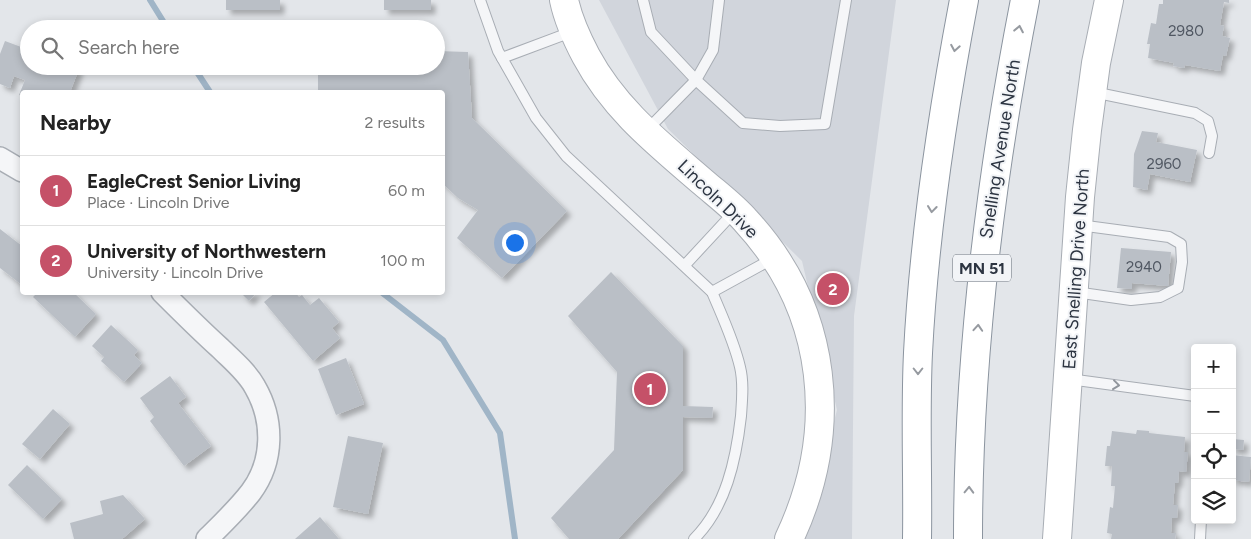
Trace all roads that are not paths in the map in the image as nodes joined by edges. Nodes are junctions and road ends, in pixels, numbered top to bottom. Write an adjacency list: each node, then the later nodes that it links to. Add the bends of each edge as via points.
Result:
1 (480, 0): 10 (lane)
2 (564, 0): 9 (main road, Lincoln Drive)
3 (643, 0): 11 (lane, via 651,32)
4 (719, 0): 11 (lane, via 713,50)
5 (846, 0): 11 (lane, via 825,124 780,126 743,123)
6 (964, 0): 30 (main road, one-way to 30, via 939,148 926,260 918,354)
7 (1025, 0): 31 (main road, Snelling Avenue North / MN 51, one-way to 7, via 972,407 982,268 999,141)
8 (1109, 0): 12 (main road, East Snelling Drive North)
9 (574, 31): 10 (lane); 13 (main road, Lincoln Drive, via 596,74 618,105)
10 (502, 58): 20 (lane, via 536,118 566,156)
11 (696, 80): 13 (lane)
12 (1092, 92): 14 (lane, via 1195,113 1208,120 1212,136); 18 (main road, East Snelling Drive North)
13 (645, 132): 17 (main road, Lincoln Drive)
14 (1209, 153)
15 (0, 158): 16 (street)
16 (20, 170)
17 (736, 211): 19 (main road, Lincoln Drive); 20 (lane)
18 (1078, 225): 22 (main road, East Snelling Drive North); 22 (lane, via 1169,237 1181,244 1182,262 1178,288 1160,298 1131,300)
19 (774, 258): 21 (lane); 29 (main road, Lincoln Drive, via 790,283 805,318 815,354 820,392 820,430 815,467 805,503)
20 (684, 265): 21 (lane)
21 (712, 292): 28 (lane, via 740,367 743,393 733,469 713,514)
22 (1074, 292): 24 (main road, East Snelling Drive North)
23 (165, 295): 27 (street, via 255,386 265,407 269,430 268,452 252,491)
24 (1068, 379): 25 (lane, one-way to 25); 32 (main road, East Snelling Drive North)
25 (1191, 395)
26 (1201, 524): 33 (lane)
27 (207, 539)
28 (694, 539)
29 (789, 539)
30 (917, 539)
31 (968, 539)
32 (1057, 539)
33 (1200, 539)

